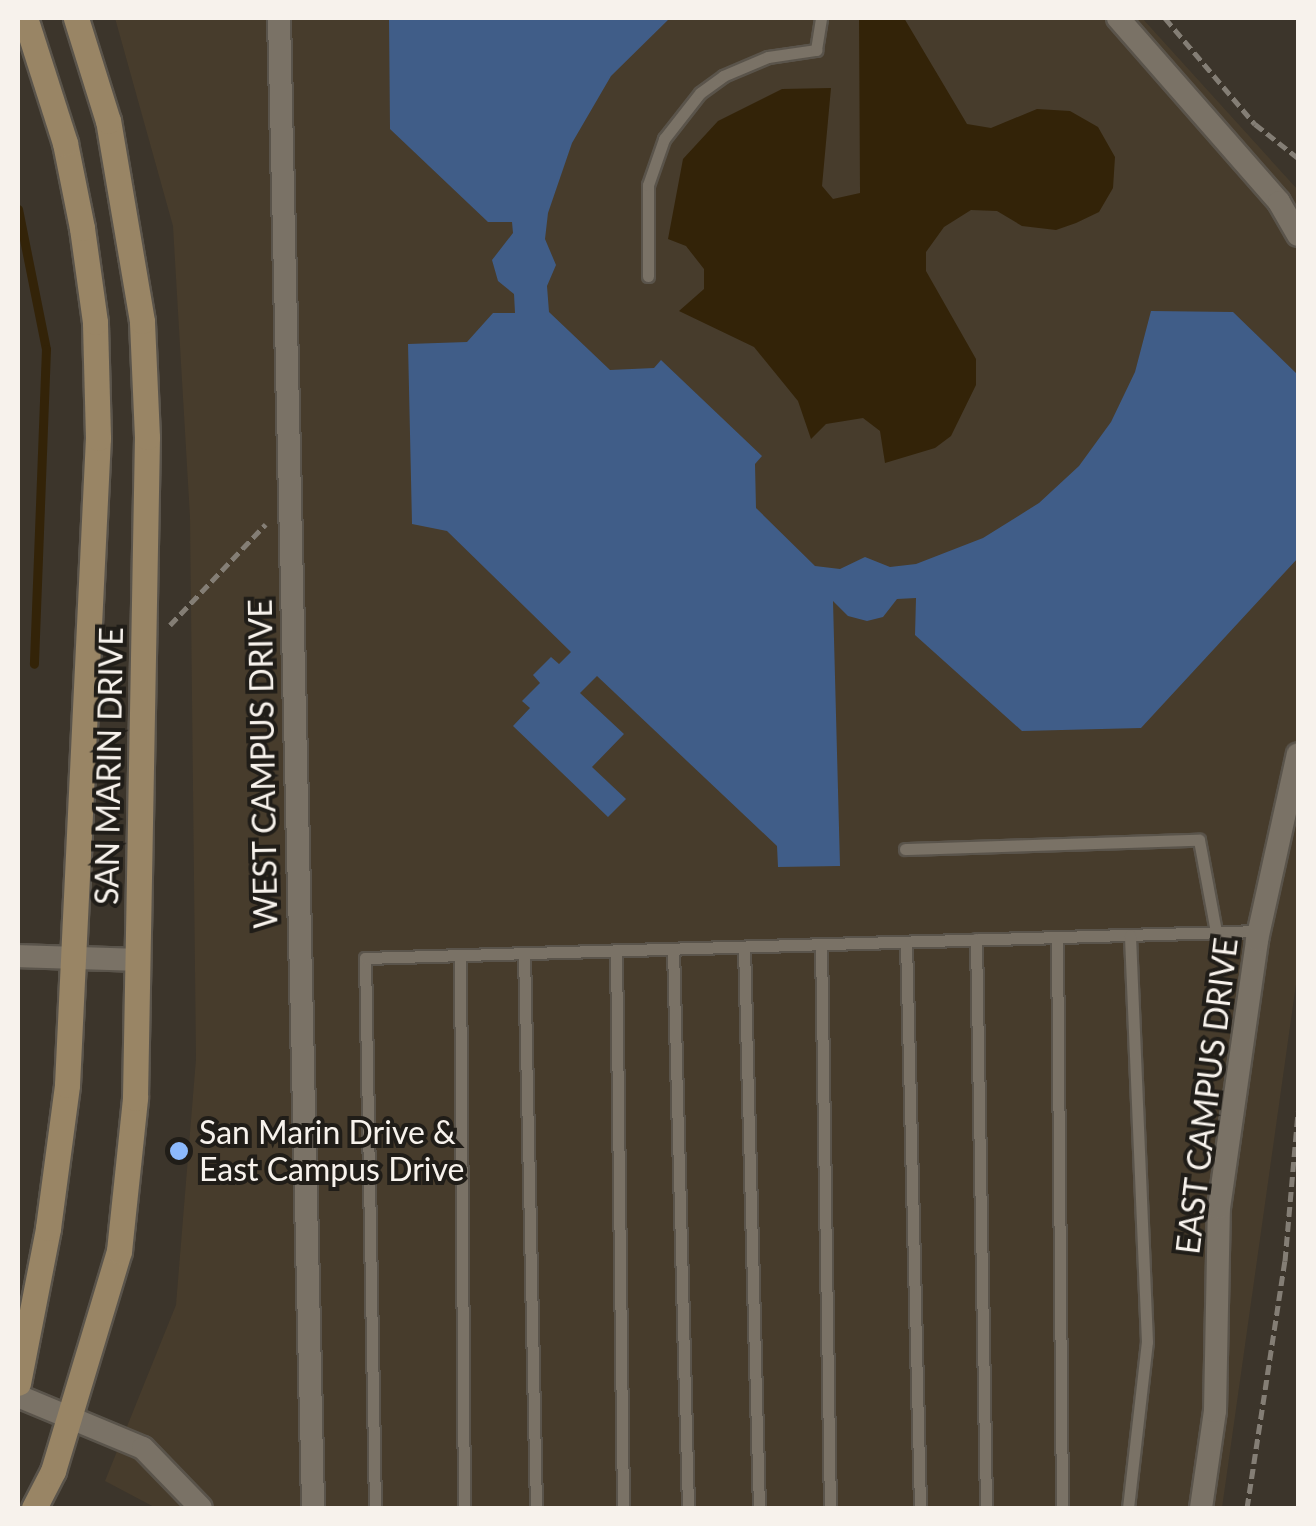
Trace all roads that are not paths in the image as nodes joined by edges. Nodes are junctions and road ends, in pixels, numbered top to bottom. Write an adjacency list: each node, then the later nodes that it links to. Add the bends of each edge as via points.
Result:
1 (26, 18): 23 (main road, SAN MARIN DRIVE, via 65,144 95,322 98,438)
2 (76, 18): 24 (main road, SAN MARIN DRIVE, via 108,121 142,321)
3 (279, 18): 30 (street, WEST CAMPUS DRIVE)
4 (821, 18): 7 (lane, via 816,50 768,58 723,76 664,138 648,185)
5 (1118, 18): 6 (street, via 1280,202)
6 (1298, 235)
7 (648, 276)
8 (1298, 754): 10 (street, EAST CAMPUS DRIVE)
9 (905, 849): 11 (lane, via 1199,840)
10 (1259, 931): 11 (lane); 42 (street, EAST CAMPUS DRIVE, via 1220,1208 1215,1411)
11 (1216, 932): 12 (lane)
12 (1130, 935): 13 (lane); 41 (lane, via 1147,1342)
13 (1057, 937): 14 (lane); 40 (lane)
14 (976, 939): 15 (lane); 39 (lane)
15 (906, 942): 16 (lane); 38 (lane)
16 (821, 944): 17 (lane); 37 (lane)
17 (744, 946): 18 (lane); 36 (lane)
18 (673, 948): 19 (lane); 35 (lane)
19 (616, 950): 20 (lane); 34 (lane)
20 (524, 953): 21 (lane); 33 (lane)
21 (460, 955): 31 (lane, via 365,958); 32 (lane)
22 (18, 956): 23 (street)
23 (73, 958): 24 (street); 25 (main road, SAN MARIN DRIVE, via 58,1160)
24 (138, 960): 27 (main road, SAN MARIN DRIVE, via 135,1098 119,1251)
25 (18, 1383)
26 (18, 1396): 27 (street)
27 (70, 1416): 28 (main road, SAN MARIN DRIVE); 29 (street, via 143,1448)
28 (34, 1508)
29 (200, 1508)
30 (313, 1508)
31 (375, 1508)
32 (464, 1508)
33 (536, 1508)
34 (623, 1508)
35 (688, 1508)
36 (759, 1508)
37 (830, 1508)
38 (920, 1508)
39 (986, 1508)
40 (1062, 1508)
41 (1128, 1508)
42 (1200, 1508)

